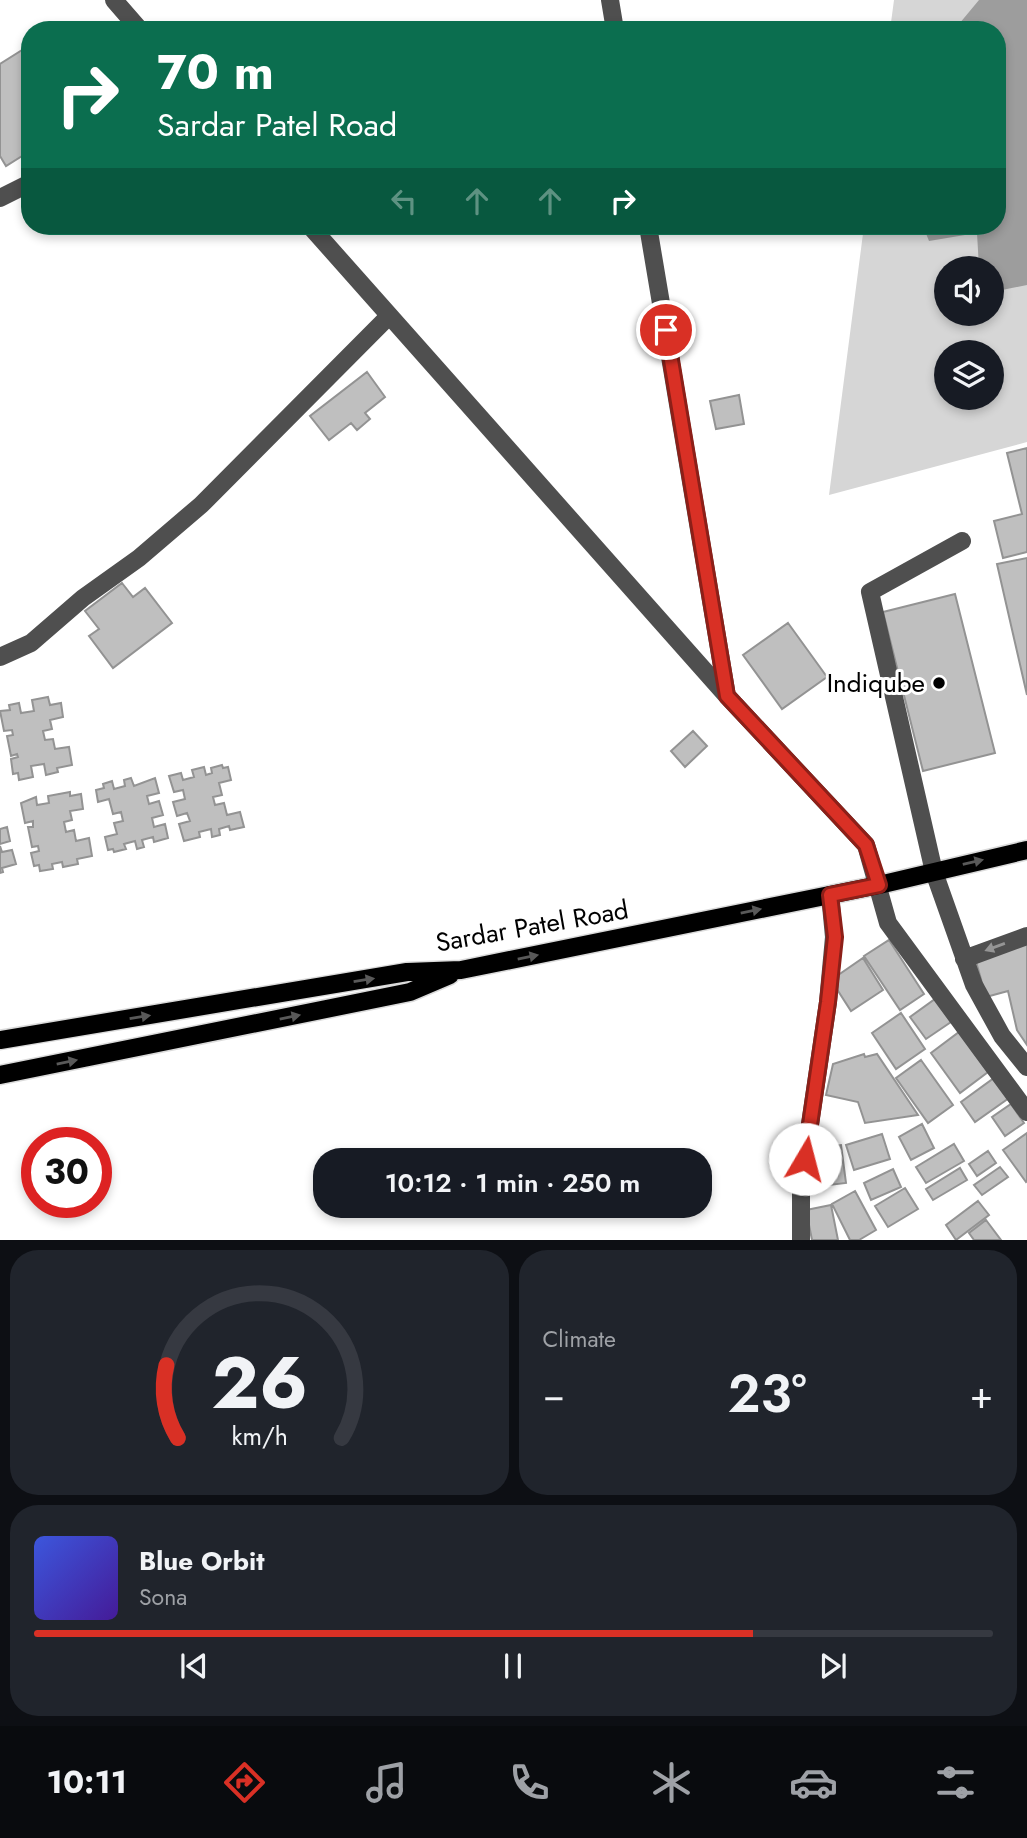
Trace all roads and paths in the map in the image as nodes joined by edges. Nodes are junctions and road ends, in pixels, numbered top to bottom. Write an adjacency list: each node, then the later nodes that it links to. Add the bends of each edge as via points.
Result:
1 (114, 0): 3 (street)
2 (610, 0): 4 (street)
3 (132, 21)
4 (614, 21)
5 (21, 188): 6 (street)
6 (0, 198)
7 (318, 235): 9 (street)
8 (650, 235): 12 (street)
9 (389, 316): 11 (street, via 201,505 31,643); 12 (street)
10 (962, 541): 14 (street, via 870,592)
11 (0, 657)
12 (727, 696): 15 (street, via 866,845)
13 (1027, 850): 14 (main road, Sardar Patel Road, one-way to 13)
14 (934, 872): 15 (main road, Sardar Patel Road); 18 (street)
15 (879, 885): 16 (main road, Sardar Patel Road); 23 (street, via 888,923)
16 (830, 895): 19 (main road, Sardar Patel Road, one-way to 16); 24 (street, via 835,937 802,1185)
17 (1027, 936): 18 (street, one-way to 18)
18 (964, 959): 21 (street, via 1002,1036)
19 (461, 970): 20 (main road, Sardar Patel Road, one-way to 19, via 408,972); 22 (main road, one-way to 19, via 410,992)
20 (0, 1040)
21 (1027, 1067)
22 (0, 1075)
23 (1027, 1112)
24 (802, 1240)

